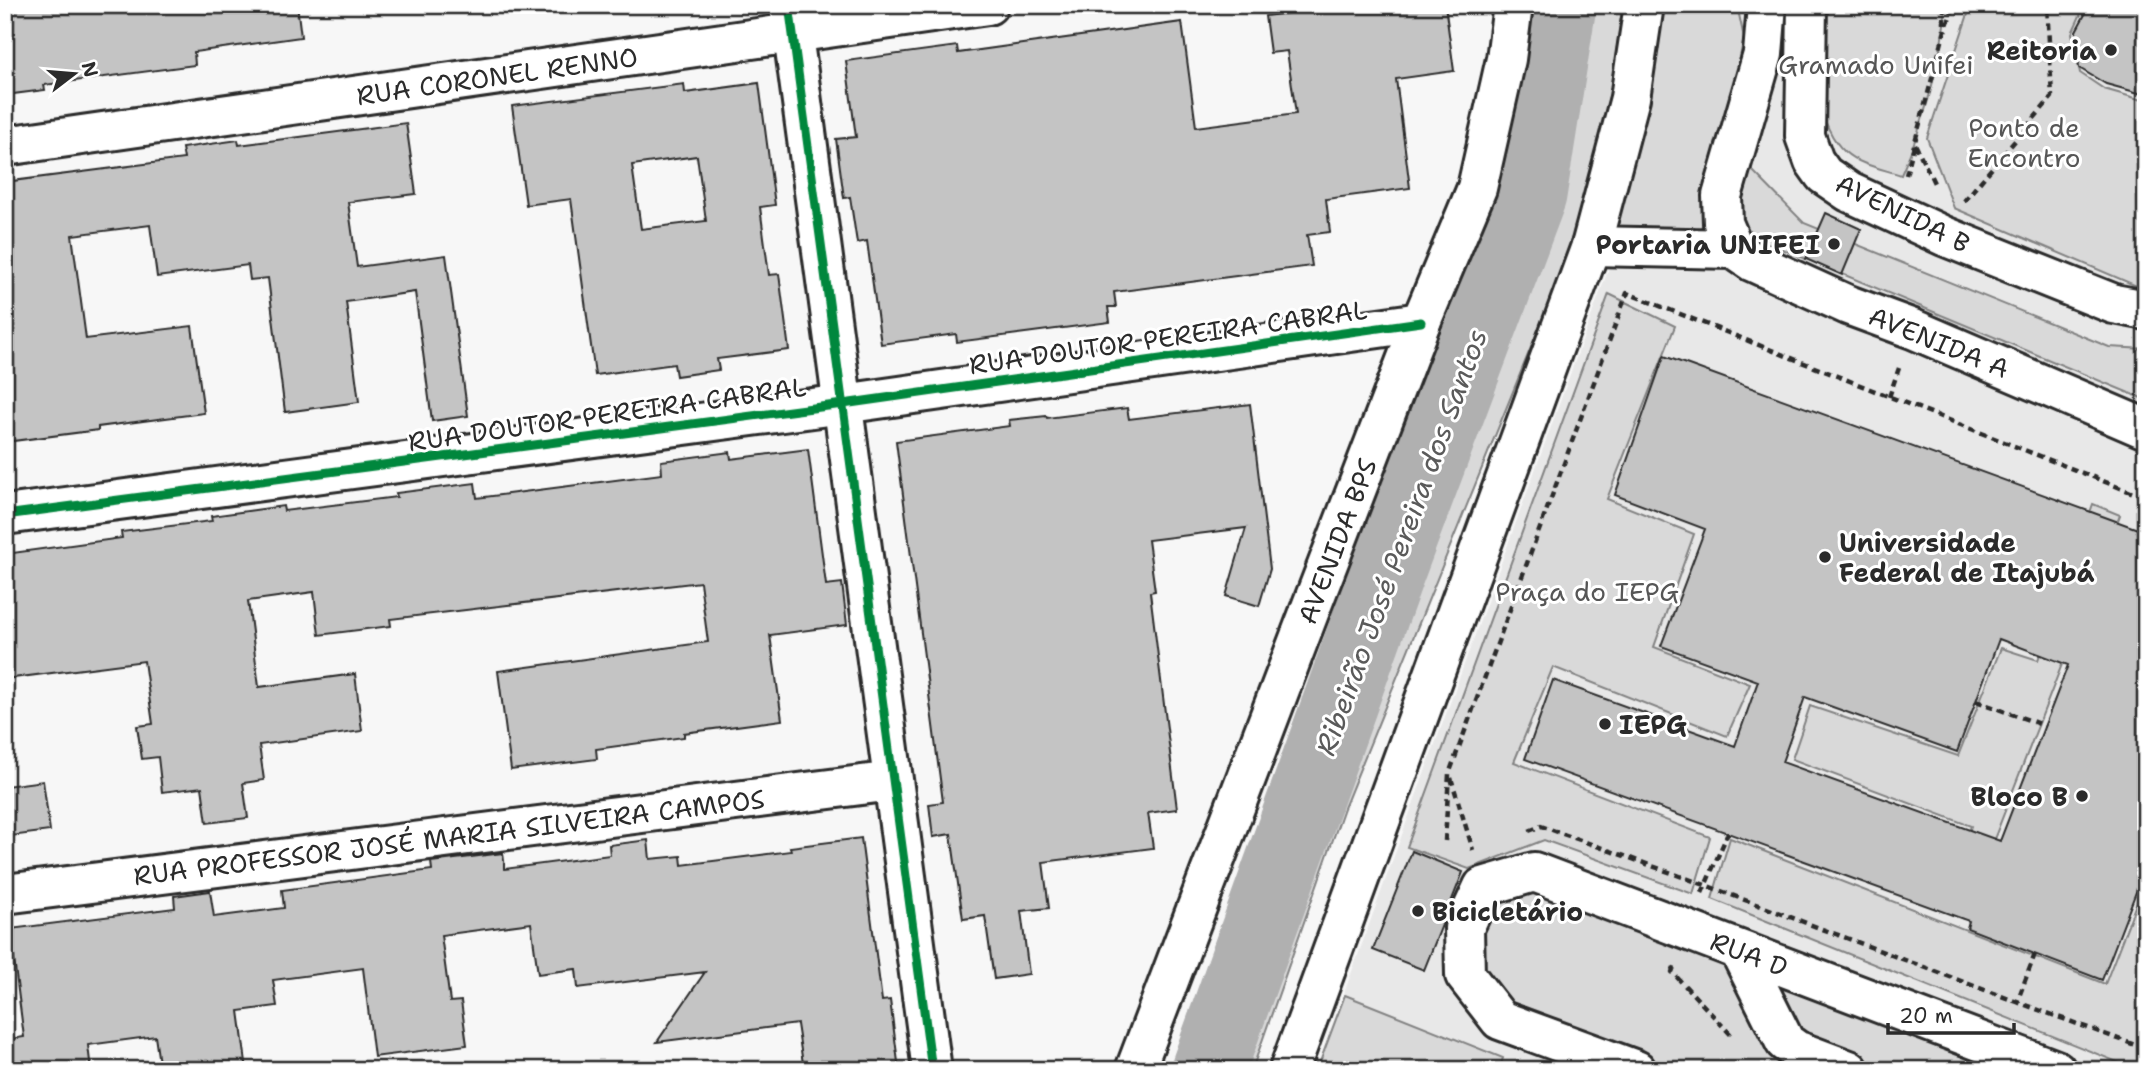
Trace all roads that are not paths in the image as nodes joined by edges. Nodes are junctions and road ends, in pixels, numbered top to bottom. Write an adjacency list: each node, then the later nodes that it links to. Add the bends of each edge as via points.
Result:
1 (988, 5): 6 (street, RUA CORONEL RENNO)
2 (1513, 5): 11 (street, AVENIDA BPS, via 1506,59 1477,188)
3 (1644, 5): 8 (street, via 1630,98)
4 (1767, 5): 9 (street, via 1763,54 1722,196 1723,223)
5 (1807, 5): 10 (street, AVENIDA B, via 1805,136 1824,175 1849,192 1944,236 2114,304)
6 (791, 19): 7 (street, RUA CORONEL RENNO); 12 (street)
7 (5, 146)
8 (1591, 246): 9 (street, AVENIDA A); 20 (street)
9 (1734, 249): 13 (street, AVENIDA A, via 1848,305)
10 (2146, 310)
11 (1422, 322): 12 (street, RUA DOUTOR PEREIRA CABRAL); 19 (street, AVENIDA BPS)
12 (843, 404): 14 (street, RUA DOUTOR PEREIRA CABRAL); 15 (street)
13 (2146, 429)
14 (5, 515)
15 (893, 781): 16 (street, RUA PROFESSOR JOSÉ MARIA SILVEIRA CAMPOS); 18 (street)
16 (5, 894)
17 (1739, 950): 21 (street, RUA D, via 1534,872 1483,887 1464,928 1465,975 1500,1020); 22 (street, via 1785,1042); 23 (street, RUA D)
18 (932, 1070)
19 (1135, 1070)
20 (1289, 1070)
21 (1636, 1070)
22 (1849, 1070)
23 (2056, 1070)

